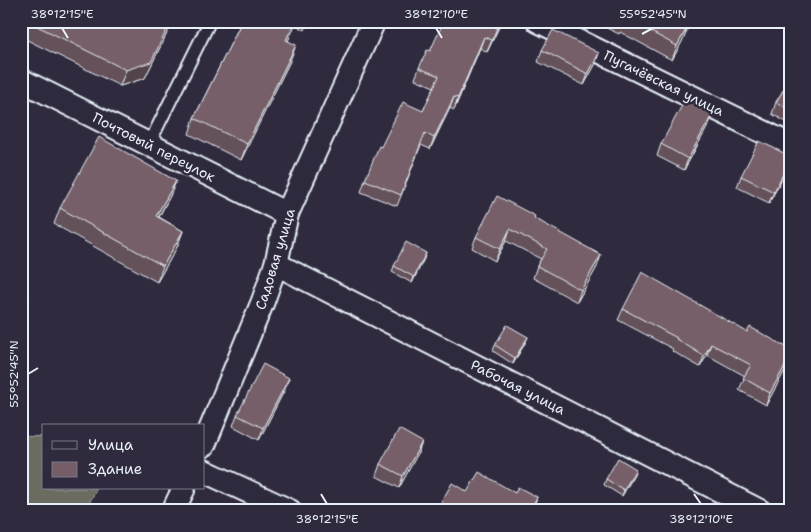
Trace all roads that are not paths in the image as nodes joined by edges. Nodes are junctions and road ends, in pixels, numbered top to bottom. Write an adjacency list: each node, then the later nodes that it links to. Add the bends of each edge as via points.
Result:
1 (210, 21): 5 (lane)
2 (374, 21): 7 (street, Садовая улица)
3 (538, 21): 6 (street, Пугачёвская улица)
4 (21, 80): 5 (street, Почтовый переулок)
5 (149, 144): 7 (street, Почтовый переулок)
6 (790, 145)
7 (287, 214): 8 (street, Садовая улица)
8 (276, 264): 9 (street, Садовая улица, via 264,301); 14 (street, Рабочая улица)
9 (205, 443)
10 (205, 470): 13 (street)
11 (183, 490): 12 (street)
12 (173, 510)
13 (290, 511)
14 (760, 511)

